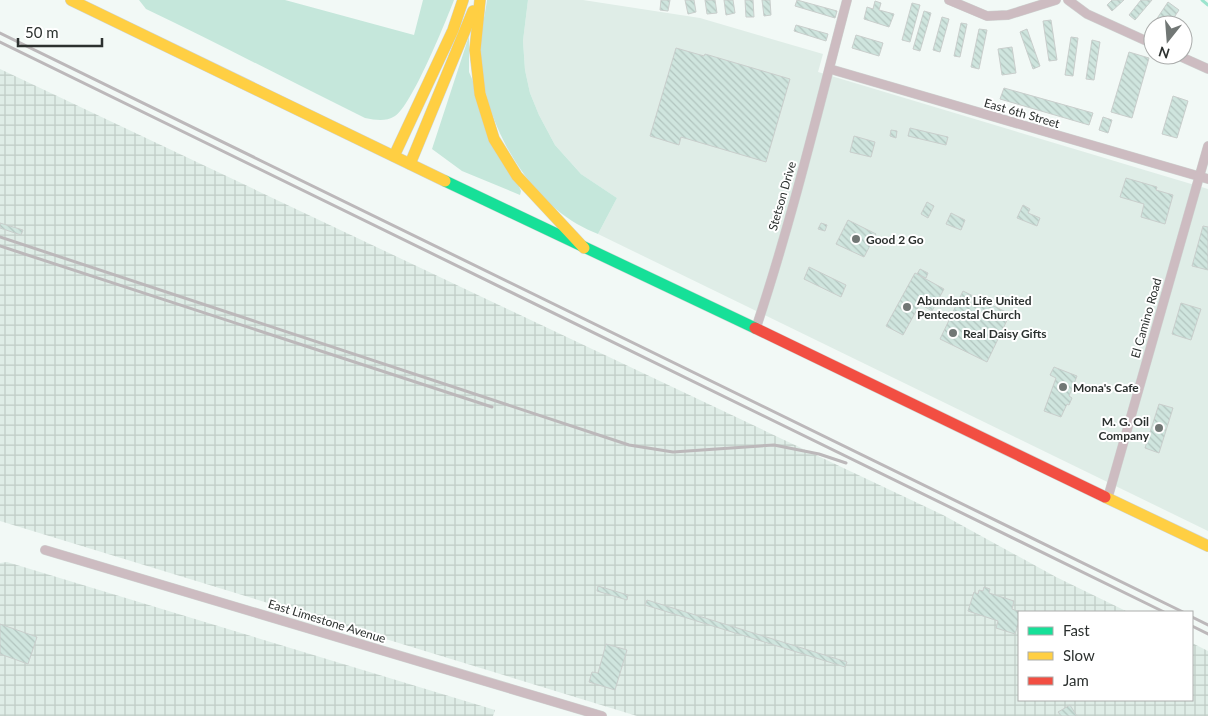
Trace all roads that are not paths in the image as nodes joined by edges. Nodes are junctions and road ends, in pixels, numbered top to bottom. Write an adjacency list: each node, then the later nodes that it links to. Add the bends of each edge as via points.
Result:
1 (71, 0): 13 (main road)
2 (463, 0): 13 (main road, via 453,30)
3 (479, 0): 14 (main road); 16 (main road, via 475,50 480,94 494,139 517,176)
4 (847, 0): 11 (street, Stetson Drive)
5 (948, 0): 6 (street, via 987,16 1008,16)
6 (1056, 0)
7 (1068, 0): 8 (street, via 1087,14)
8 (1143, 39)
9 (1193, 62): 10 (street)
10 (1208, 69)
11 (830, 70): 15 (street, East 6th Street); 17 (street, Stetson Drive)
12 (1208, 146): 15 (street, El Camino Road)
13 (394, 156): 14 (main road)
14 (410, 164): 16 (main road)
15 (1204, 177): 18 (street, El Camino Road)
16 (584, 248): 17 (main road)
17 (756, 328): 18 (main road)
18 (1108, 497): 19 (main road)
19 (1208, 546)
20 (45, 550): 21 (street, East Limestone Avenue)
21 (602, 716)

